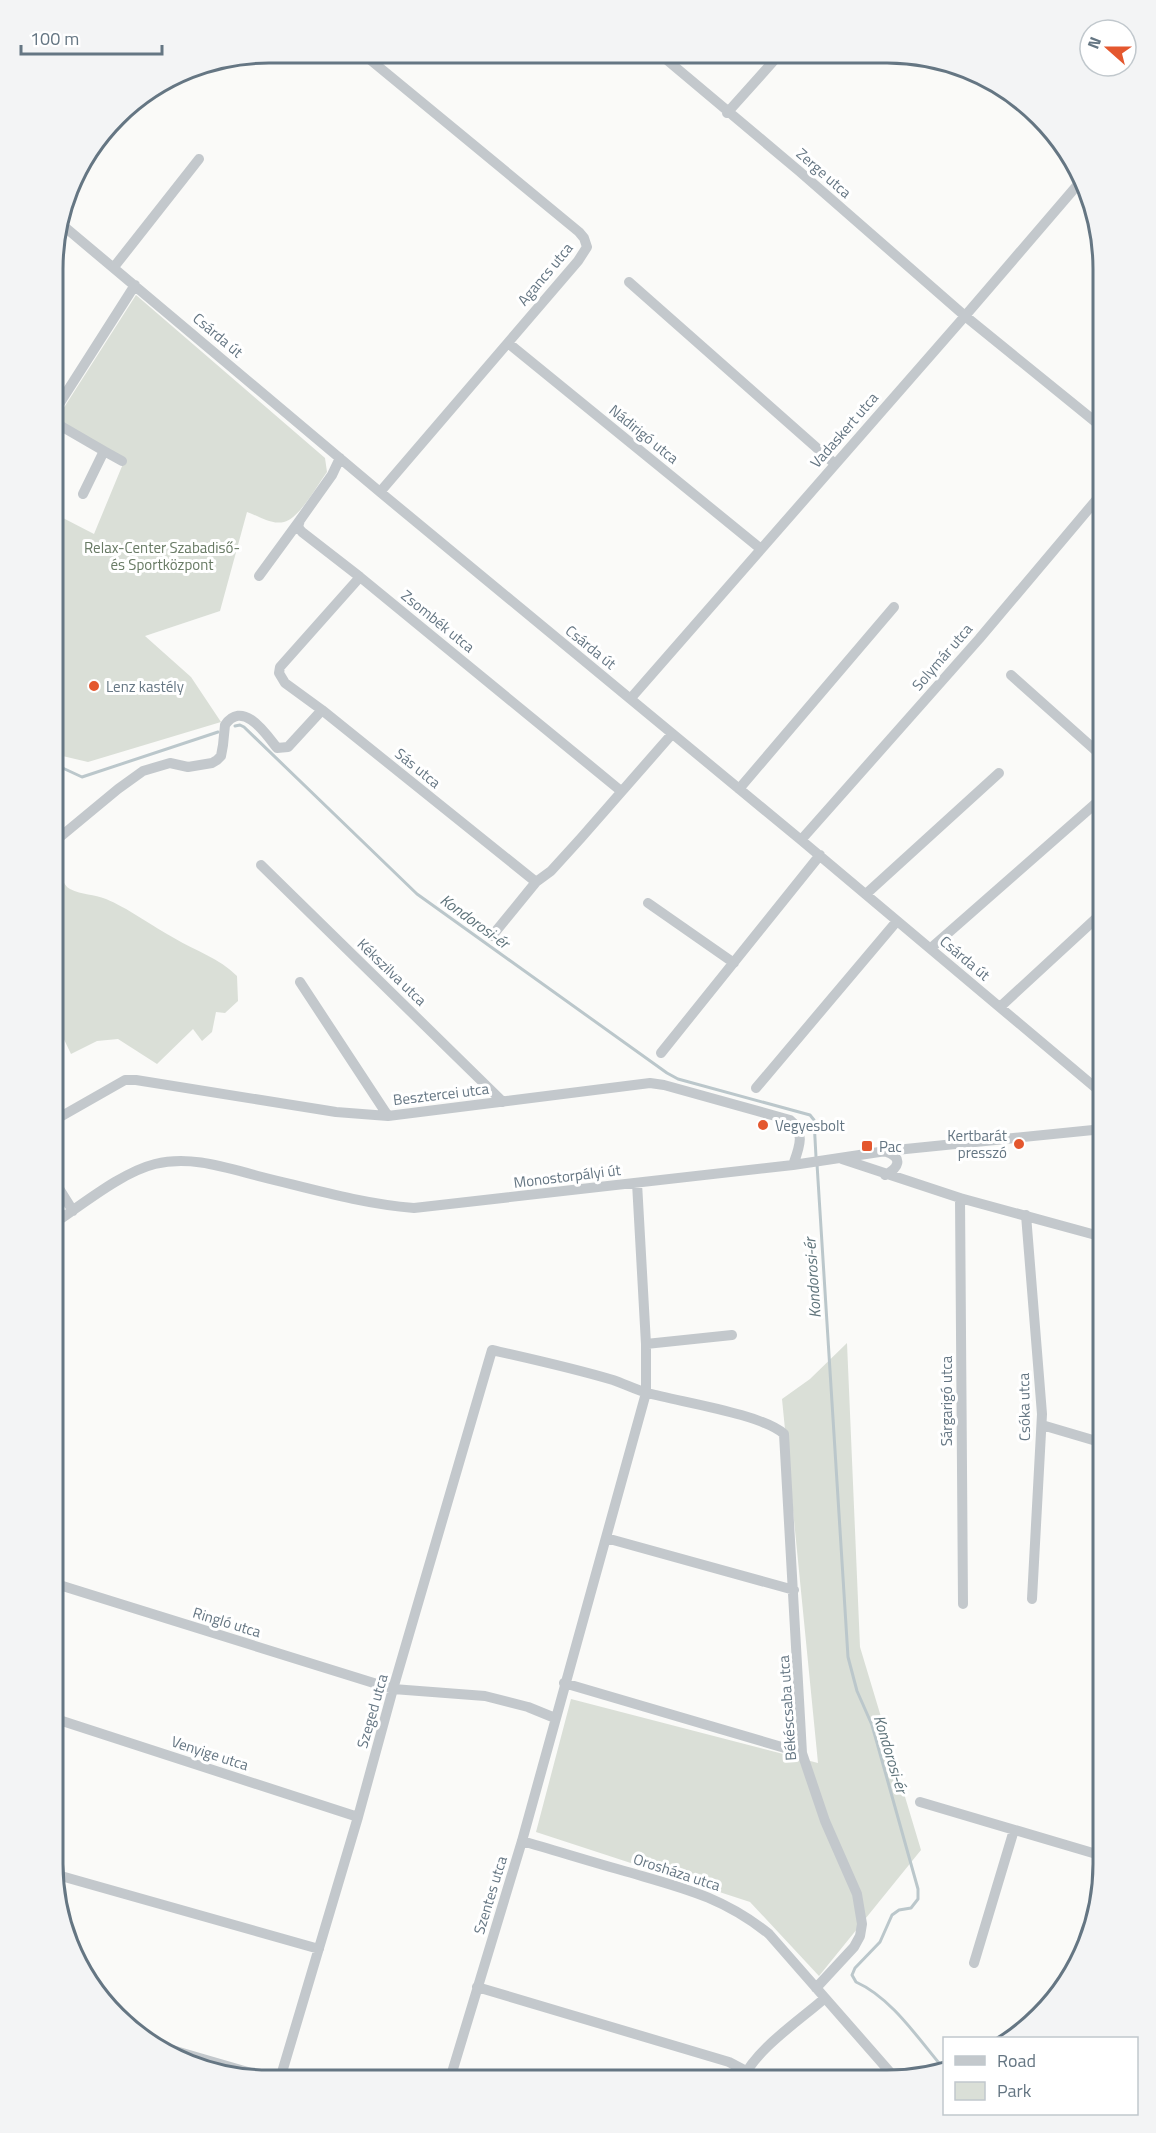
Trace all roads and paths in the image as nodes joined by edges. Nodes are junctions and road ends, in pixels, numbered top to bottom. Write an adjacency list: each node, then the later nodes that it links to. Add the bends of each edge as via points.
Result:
1 (374, 63): 12 (street, Agancs utca, via 584,238 587,247 583,254)
2 (671, 63): 4 (street, Zerge utca)
3 (772, 63): 4 (street)
4 (728, 113): 11 (street, Zerge utca)
5 (199, 159): 8 (street)
6 (1076, 187): 11 (street, Vadaskert utca)
7 (68, 229): 8 (street, Csárda út)
8 (114, 267): 10 (street, Csárda út)
9 (629, 282): 19 (street)
10 (135, 285): 13 (street); 17 (street, Csárda út)
11 (965, 316): 14 (street, Zerge utca); 19 (street, Vadaskert utca)
12 (508, 343): 20 (street, Agancs utca); 24 (street, Nádirigó utca)
13 (63, 398)
14 (1093, 420)
15 (63, 427): 16 (street)
16 (104, 451): 18 (street); 21 (street)
17 (339, 458): 20 (street, Csárda út); 23 (street, via 332,475)
18 (122, 461)
19 (835, 464): 24 (street, Vadaskert utca)
20 (380, 492): 29 (street, Csárda út)
21 (83, 494)
22 (1093, 504): 38 (street, Solymár utca)
23 (300, 520): 25 (street); 26 (street, Zsombék utca, via 298,527 302,532)
24 (761, 549): 29 (street, Vadaskert utca)
25 (259, 576)
26 (360, 577): 30 (street, Sás utca, via 280,667 285,683); 35 (street, Zsombék utca)
27 (894, 607): 34 (street)
28 (1011, 675): 32 (street)
29 (631, 698): 31 (street, Csárda út)
30 (321, 710): 37 (street, via 288,747 282,748 277,748 254,720 232,718 225,725 217,760 188,767 170,763 143,771); 41 (street, Sás utca)
31 (672, 734): 34 (street, Csárda út); 35 (street)
32 (1093, 748)
33 (999, 773): 42 (street)
34 (739, 789): 38 (street, Csárda út)
35 (621, 791): 41 (street, via 551,871)
36 (1093, 806): 47 (street)
37 (63, 834)
38 (801, 840): 39 (street, Csárda út)
39 (820, 855): 42 (street, Csárda út); 48 (street)
40 (261, 865): 54 (street, Kékszilva utca)
41 (536, 882): 46 (street)
42 (866, 894): 44 (street, Csárda út)
43 (648, 903): 48 (street)
44 (897, 921): 47 (street, Csárda út); 53 (street)
45 (1093, 921): 50 (street)
46 (492, 936)
47 (931, 948): 50 (street, Csárda út)
48 (734, 963): 51 (street)
49 (300, 982): 56 (street)
50 (1000, 1007): 52 (street, Csárda út)
51 (661, 1053)
52 (1093, 1086)
53 (756, 1088)
54 (503, 1101): 56 (street, Besztercei utca); 60 (street, Besztercei utca, via 650,1083 664,1085 790,1120 800,1132)
55 (63, 1115): 56 (street, Besztercei utca, via 124,1080 136,1080 336,1112)
56 (388, 1116)
57 (1093, 1130): 58 (street, Monostorpályi út)
58 (886, 1151): 59 (street, Monostorpályi út); 61 (street, via 894,1154 897,1165)
59 (839, 1158): 60 (street, Monostorpályi út); 61 (street)
60 (793, 1165): 62 (street, Monostorpályi út)
61 (885, 1175): 64 (street)
62 (637, 1183): 65 (street, Monostorpályi út, via 414,1208 354,1199 202,1162 170,1161 134,1172); 70 (street, Szentes utca)
63 (63, 1195): 65 (street)
64 (960, 1198): 66 (street); 78 (street, Sárgarigó utca)
65 (73, 1211): 67 (street, Monostorpályi út)
66 (1026, 1215): 68 (street); 72 (street, Csóka utca)
67 (63, 1218)
68 (1093, 1234)
69 (732, 1335): 70 (street)
70 (646, 1344): 71 (street, Szentes utca)
71 (645, 1397): 74 (street, Szentes utca); 76 (street, Békéscsaba utca, via 739,1416 775,1427 783,1434); 80 (street, Szeged utca, via 604,1378 492,1350)
72 (1042, 1425): 73 (street); 77 (street, Csóka utca)
73 (1093, 1440)
74 (606, 1538): 76 (street); 79 (street, Szentes utca)
75 (63, 1586): 80 (street, Ringló utca)
76 (794, 1590): 83 (street, Békéscsaba utca)
77 (1032, 1599)
78 (963, 1604)
79 (564, 1683): 81 (street, Szentes utca); 83 (street)
80 (393, 1689): 81 (street, via 485,1696); 85 (street, Szeged utca)
81 (555, 1718): 87 (street, Szentes utca)
82 (63, 1721): 85 (street, Venyige utca)
83 (802, 1752): 93 (street, Békéscsaba utca, via 825,1821 857,1894 862,1924 854,1947)
84 (920, 1802): 86 (street)
85 (358, 1817): 90 (street, Szeged utca)
86 (1014, 1830): 88 (street); 91 (street)
87 (522, 1841): 92 (street, Szentes utca); 93 (street, Orosháza utca, via 720,1901 769,1934)
88 (1093, 1850)
89 (63, 1877): 90 (street)
90 (319, 1949): 95 (street, Szeged utca)
91 (974, 1963)
92 (477, 1987): 96 (street, Szentes utca); 97 (street, via 729,2062)
93 (816, 1988): 94 (street, Orosháza utca)
94 (825, 1998): 98 (street, via 766,2049); 99 (street, Orosháza utca)
95 (283, 2070)
96 (453, 2070)
97 (738, 2070)
98 (749, 2070)
99 (888, 2070)

